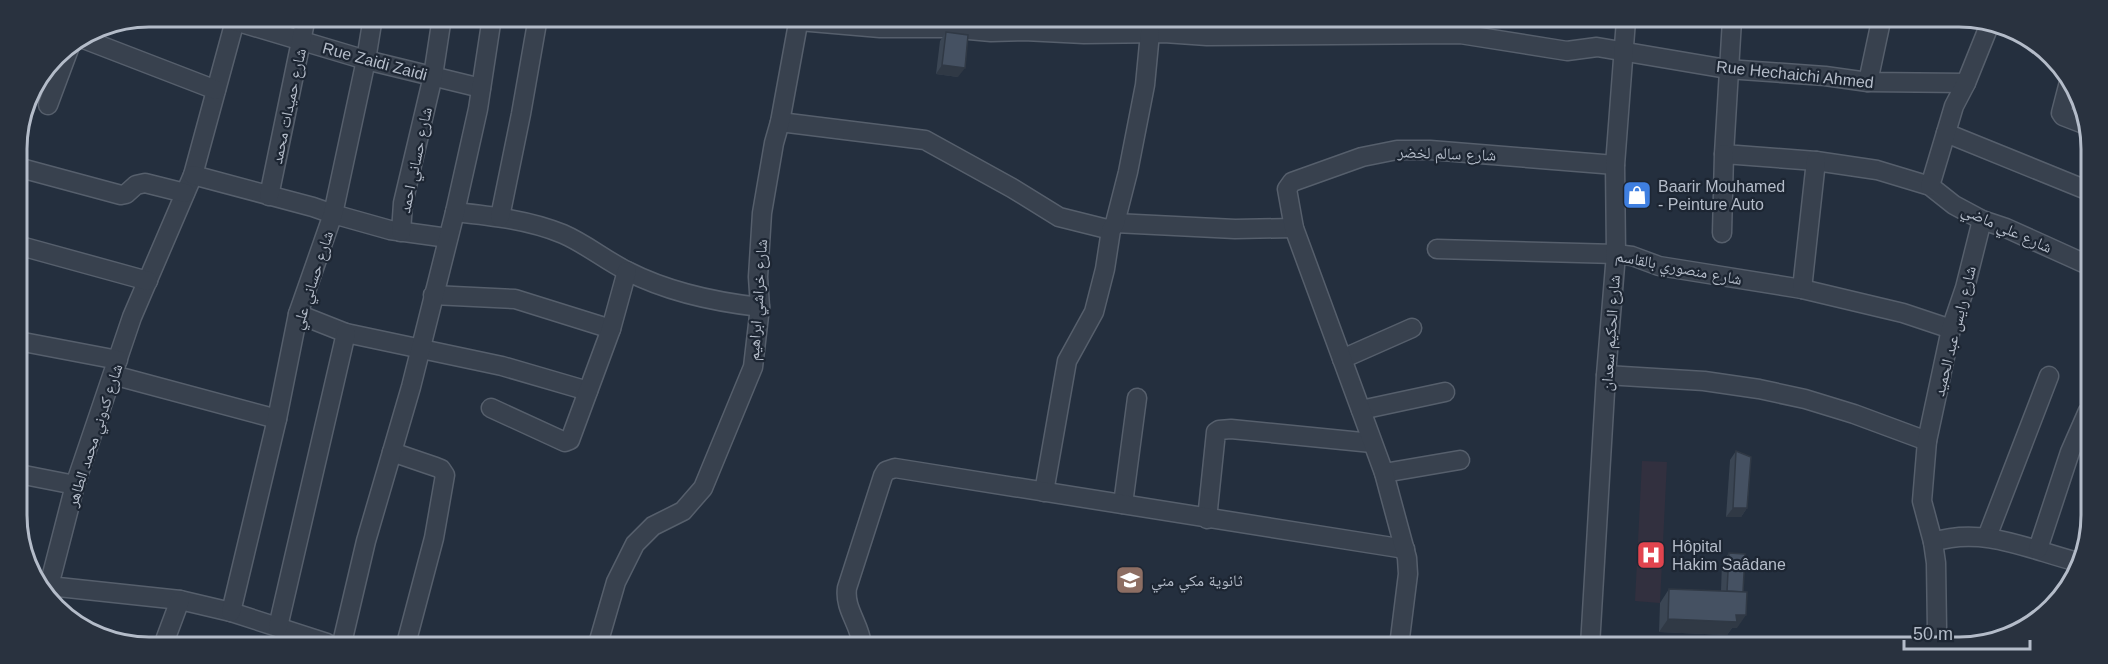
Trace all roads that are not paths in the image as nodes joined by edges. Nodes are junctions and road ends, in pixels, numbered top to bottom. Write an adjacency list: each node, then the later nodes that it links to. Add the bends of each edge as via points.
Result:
1 (234, 27): 27 (street, شارع كدوني محمد الطاهر)
2 (260, 27): 17 (street, Rue Zaidi Zaidi)
3 (304, 27): 17 (street, شارع حميدات محمد)
4 (371, 27): 20 (street, شارع حساني علي)
5 (440, 27): 23 (street, شارع حساني احمد)
6 (490, 27): 26 (street)
7 (536, 27): 44 (street)
8 (798, 27): 30 (street, شارع خراشي ابراهيم)
9 (1002, 27): 10 (street, Rue Hechaichi Ahmed, via 1024,31)
10 (1072, 27)
11 (1122, 27): 15 (street, Rue Hechaichi Ahmed)
12 (1626, 27): 19 (street, شارع الحكيم سعدان)
13 (1731, 27): 22 (street)
14 (1880, 27): 24 (street)
15 (1159, 28): 19 (street, Rue Hechaichi Ahmed, via 1207,36 1460,34 1568,51 1597,47); 46 (street)
16 (1989, 31): 25 (street)
17 (302, 41): 20 (street, Rue Zaidi Zaidi); 41 (street, شارع حميدات محمد)
18 (91, 42): 27 (street)
19 (1624, 52): 22 (street, Rue Hechaichi Ahmed); 35 (street, شارع الحكيم سعدان)
20 (366, 60): 23 (street, Rue Zaidi Zaidi); 43 (street, شارع حساني علي)
21 (64, 62): 29 (street)
22 (1727, 69): 24 (street, Rue Hechaichi Ahmed); 33 (street)
23 (433, 76): 26 (street, Rue Zaidi Zaidi); 48 (street, شارع حساني احمد, via 403,203)
24 (1868, 82): 25 (street, Rue Hechaichi Ahmed)
25 (1966, 83): 32 (street)
26 (480, 88): 42 (street)
27 (216, 90): 37 (street, شارع كدوني محمد الطاهر)
28 (2066, 92): 31 (street, via 2061,113)
29 (48, 105)
30 (780, 122): 46 (street, via 924,140 1059,217); 59 (street, شارع خراشي ابراهيم, via 762,213)
31 (2078, 122)
32 (1946, 133): 38 (street); 39 (street)
33 (1724, 154): 34 (street); 49 (street)
34 (1816, 161): 38 (street, via 1877,171); 57 (street)
35 (1615, 165): 47 (street, شارع سالم لخضر, via 1397,150 1362,157 1292,182 1287,189); 53 (street, شارع الحكيم سعدان)
36 (27, 170): 40 (street, via 121,195 145,183)
37 (193, 175): 40 (street, شارع كدوني محمد الطاهر); 41 (street)
38 (1930, 186): 45 (street, شارع علي ماضي)
39 (2081, 188)
40 (185, 193): 56 (street, شارع كدوني محمد الطاهر)
41 (269, 196): 43 (street)
42 (455, 212): 44 (street); 50 (street)
43 (333, 214): 48 (street); 60 (street, شارع حساني علي)
44 (500, 217): 55 (street, via 563,234)
45 (1982, 220): 54 (street, شارع علي ماضي); 63 (street, شارع رايس عبد الحميد)
46 (1113, 226): 47 (street); 85 (street, via 1094,312 1067,361)
47 (1294, 228): 67 (street)
48 (401, 232): 50 (street)
49 (1722, 233)
50 (448, 238): 58 (street)
51 (27, 248): 56 (street)
52 (1437, 249): 53 (street, شارع منصوري بالقاسم)
53 (1616, 254): 57 (street, شارع منصوري بالقاسم, via 1659,266); 69 (street, شارع الحكيم سعدان)
54 (2081, 261)
55 (627, 271): 59 (street, via 707,299); 62 (street)
56 (148, 281): 68 (street, شارع كدوني محمد الطاهر)
57 (1802, 289): 63 (street, شارع منصوري بالقاسم, via 1903,313)
58 (433, 295): 62 (street, via 515,299); 66 (street)
59 (759, 307): 102 (street, شارع خراشي ابراهيم, via 753,367 703,488 683,511 653,526 635,544 616,582)
60 (298, 314): 64 (street); 76 (street, شارع حساني علي)
61 (1412, 328): 67 (street)
62 (611, 329): 71 (street)
63 (1952, 330): 78 (street, شارع رايس عبد الحميد)
64 (346, 333): 66 (street); 97 (street)
65 (27, 343): 68 (street)
66 (420, 348): 71 (street); 80 (street)
67 (1342, 359): 75 (street)
68 (115, 367): 76 (street); 84 (street, شارع كدوني محمد الطاهر)
69 (1606, 375): 78 (street, via 1759,389 1854,414); 105 (street, شارع الحكيم سعدان)
70 (2049, 376): 88 (street)
71 (588, 391): 74 (street, via 567,442)
72 (1445, 392): 75 (street)
73 (1137, 398): 86 (street)
74 (491, 408)
75 (1361, 410): 79 (street)
76 (277, 419): 96 (street, شارع حساني علي)
77 (2081, 427): 91 (street)
78 (1927, 441): 89 (street, شارع رايس عبد الحميد, via 1922,501)
79 (1372, 443): 82 (street); 87 (street, via 1219,430)
80 (392, 452): 100 (street); 101 (street, via 441,469 445,475 434,538)
81 (1460, 460): 82 (street)
82 (1384, 473): 90 (street)
83 (27, 476): 84 (street)
84 (75, 485): 93 (street, شارع كدوني محمد الطاهر)
85 (1044, 492): 86 (street); 103 (street, via 894,468 885,471 847,588 848,606)
86 (1123, 504): 87 (street)
87 (1207, 519): 90 (street)
88 (1987, 537): 89 (street); 91 (street)
89 (1934, 542): 106 (street, شارع رايس عبد الحميد)
90 (1405, 549): 104 (street, via 1408,574)
91 (2038, 549): 92 (street)
92 (2072, 560)
93 (47, 581)
94 (51, 587): 95 (street, شارع كدوني محمد الطاهر)
95 (180, 600): 96 (street, شارع كدوني محمد الطاهر); 98 (street)
96 (231, 612): 97 (street, شارع كدوني محمد الطاهر)
97 (278, 627): 99 (street, شارع كدوني محمد الطاهر)
98 (166, 637)
99 (309, 637)
100 (343, 637)
101 (408, 637)
102 (600, 637)
103 (861, 637)
104 (1400, 637)
105 (1591, 637)
106 (1939, 637)

